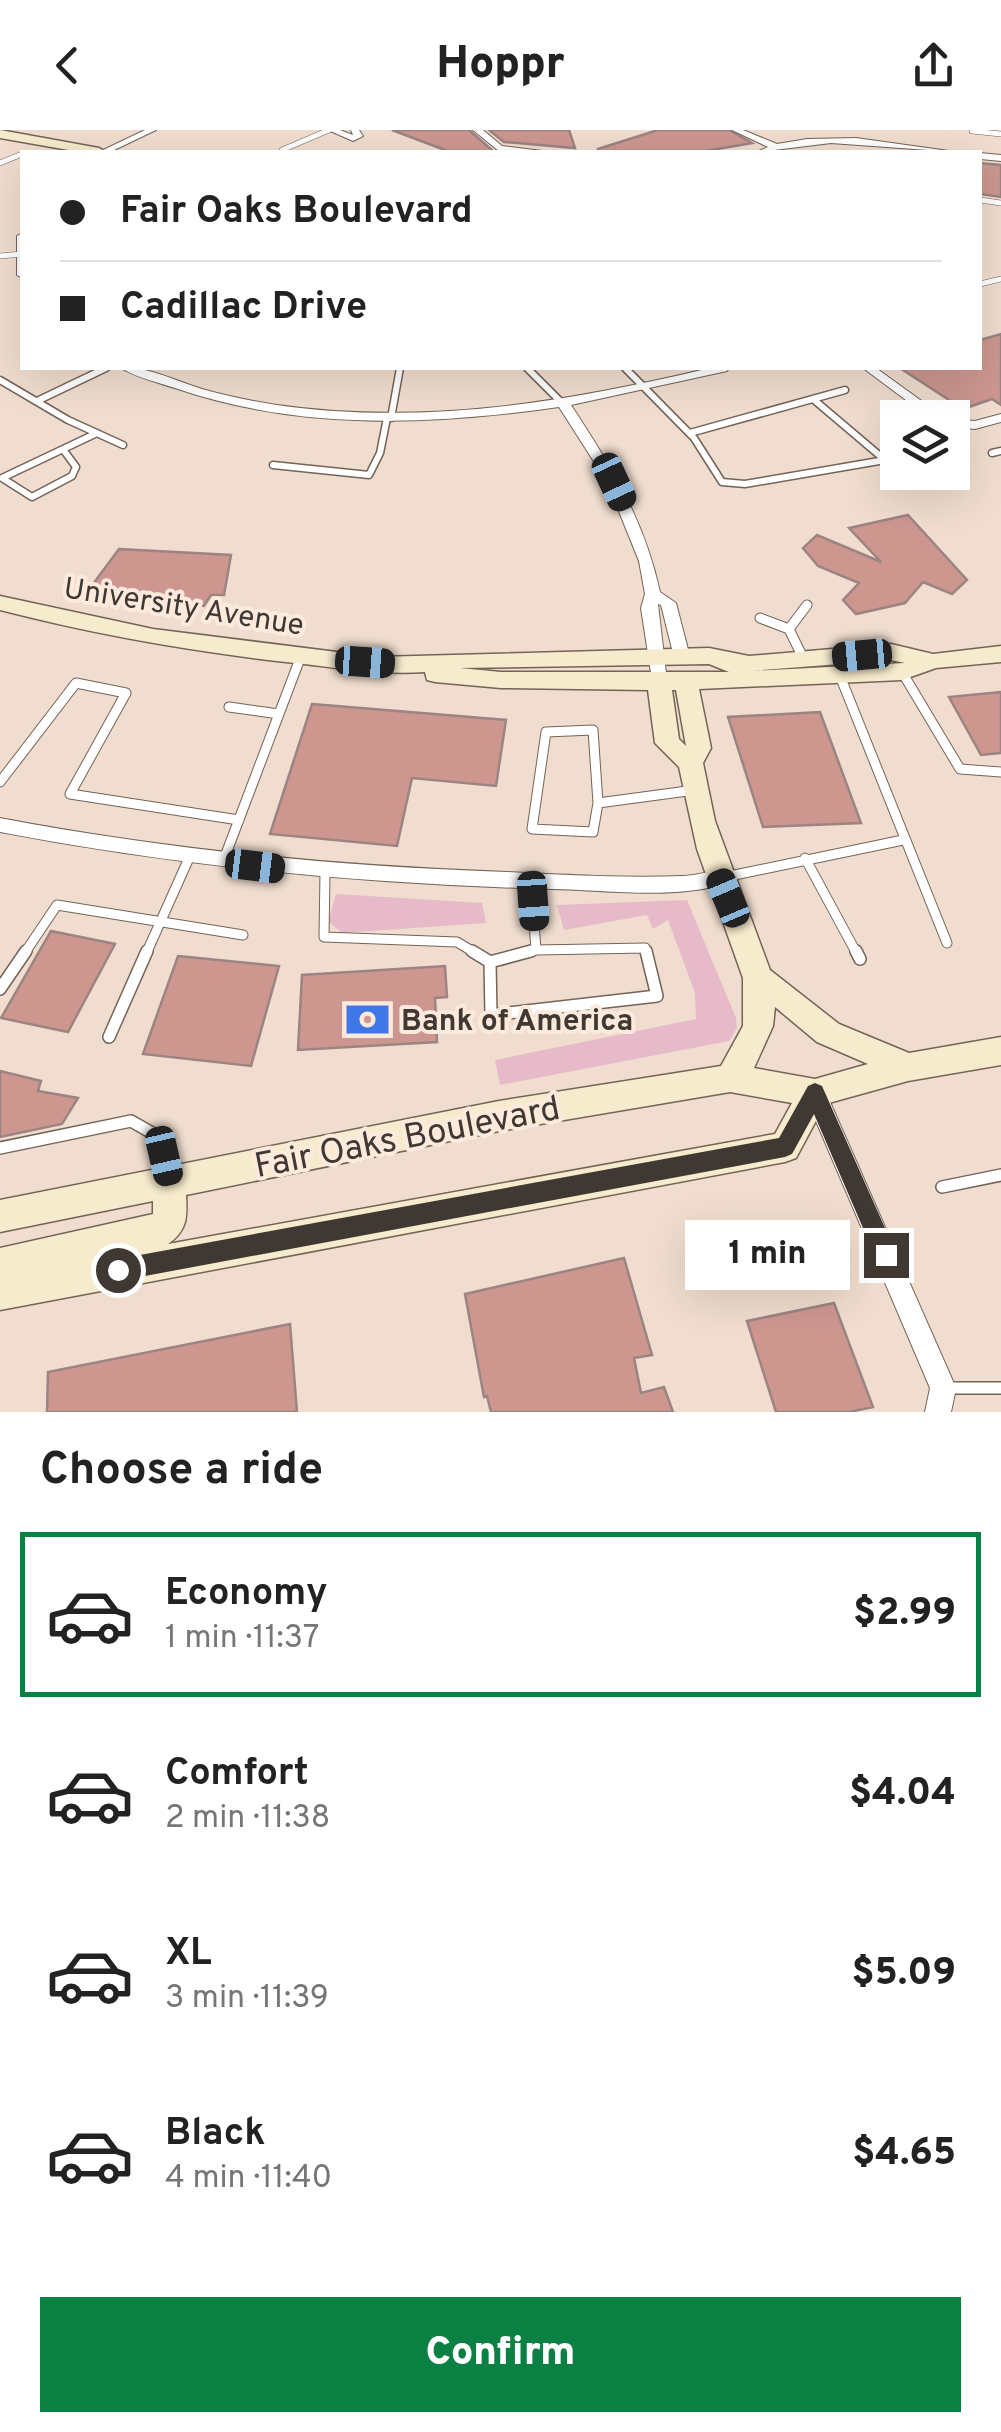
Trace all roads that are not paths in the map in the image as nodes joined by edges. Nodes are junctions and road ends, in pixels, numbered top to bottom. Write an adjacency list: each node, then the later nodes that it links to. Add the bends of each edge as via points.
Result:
1 (152, 130): 15 (street)
2 (330, 130): 3 (street, via 353,138 359,136); 16 (lane)
3 (355, 130)
4 (477, 130): 17 (street)
5 (736, 130): 12 (street)
6 (880, 130): 11 (street)
7 (972, 131): 9 (lane)
8 (0, 134): 10 (street)
9 (1001, 134)
10 (45, 142): 13 (lane); 14 (street)
11 (870, 143): 12 (street, via 822,140); 19 (street); 20 (street)
12 (775, 147): 18 (street)
13 (30, 150)
14 (90, 150)
15 (106, 150)
16 (282, 150)
17 (502, 150)
18 (767, 150)
19 (855, 150)
20 (934, 150)
21 (1001, 278): 22 (lane)
22 (991, 282): 23 (lane); 24 (lane)
23 (982, 284)
24 (1001, 288)
25 (102, 370): 37 (lane)
26 (135, 370): 39 (street, via 233,400)
27 (400, 370): 39 (lane)
28 (529, 370): 38 (lane)
29 (627, 370): 33 (lane)
30 (716, 370): 33 (street)
31 (872, 370): 36 (street)
32 (0, 380): 37 (lane)
33 (648, 388): 38 (street); 43 (lane)
34 (846, 390): 35 (lane)
35 (813, 399): 43 (lane); 43 (lane, via 885,460 745,484 722,482)
36 (914, 400)
37 (37, 401): 42 (lane)
38 (564, 406): 39 (street); 47 (street, via 622,498)
39 (389, 418): 46 (lane, via 369,475)
40 (1001, 418): 41 (street)
41 (970, 425)
42 (96, 433): 44 (lane); 45 (lane)
43 (690, 434)
44 (123, 444)
45 (65, 452): 45 (lane, via 45,455 2,478 32,497 72,476 76,467)
46 (273, 465)
47 (653, 594): 57 (street, via 668,603); 58 (street, via 648,608)
48 (0, 603): 53 (street, University Avenue, via 124,630)
49 (807, 605): 51 (lane)
50 (760, 618): 51 (lane)
51 (789, 630): 54 (lane)
52 (1001, 654): 55 (street, University Avenue)
53 (302, 656): 58 (street, University Avenue, via 420,666 443,678); 62 (lane)
54 (804, 660): 55 (street, University Avenue, via 890,652); 56 (street, University Avenue)
55 (934, 661): 59 (street, University Avenue)
56 (744, 662): 57 (street, University Avenue); 58 (street, University Avenue)
57 (684, 669): 58 (street, University Avenue); 60 (street, University Avenue); 64 (street, via 699,748)
58 (658, 670): 64 (street, via 667,744)
59 (902, 672): 60 (street, University Avenue); 63 (lane, via 960,769)
60 (840, 676): 69 (lane)
61 (229, 707): 62 (lane)
62 (279, 714): 67 (lane)
63 (1001, 772)
64 (693, 776): 66 (lane); 74 (street)
65 (0, 782): 67 (lane, via 76,684 126,693 70,794)
66 (598, 803): 66 (lane, via 593,832 532,830 546,732 593,730)
67 (238, 820): 72 (lane)
68 (0, 825): 70 (street)
69 (903, 840): 71 (lane); 78 (lane)
70 (189, 858): 72 (street); 76 (lane)
71 (805, 858): 74 (lane); 80 (lane)
72 (222, 862): 73 (street)
73 (326, 872): 75 (street); 81 (lane, via 324,937 457,942)
74 (720, 878): 75 (street, via 686,884); 82 (street)
75 (532, 882): 79 (lane)
76 (160, 924): 77 (lane); 83 (lane, via 56,904); 84 (lane)
77 (243, 935)
78 (946, 943)
79 (536, 950): 81 (lane); 81 (lane, via 645,948 657,996 491,1015)
80 (860, 958)
81 (490, 962)
82 (761, 979): 86 (street, via 828,1033); 87 (street, via 760,1024 750,1055)
83 (0, 989)
84 (109, 1037)
85 (1001, 1051): 86 (street, Fair Oaks Boulevard)
86 (908, 1066): 88 (street, Fair Oaks Boulevard)
87 (730, 1078): 88 (street, Fair Oaks Boulevard); 91 (street, Fair Oaks Boulevard)
88 (815, 1092): 95 (street, via 785,1147); 97 (street)
89 (0, 1148): 91 (lane, via 131,1122 159,1137)
90 (1001, 1175): 92 (lane)
91 (170, 1182): 93 (street, Fair Oaks Boulevard); 94 (street, via 170,1222 159,1231)
92 (942, 1187)
93 (0, 1216)
94 (0, 1264)
95 (0, 1292)
96 (1001, 1388): 97 (lane)
97 (941, 1400)

